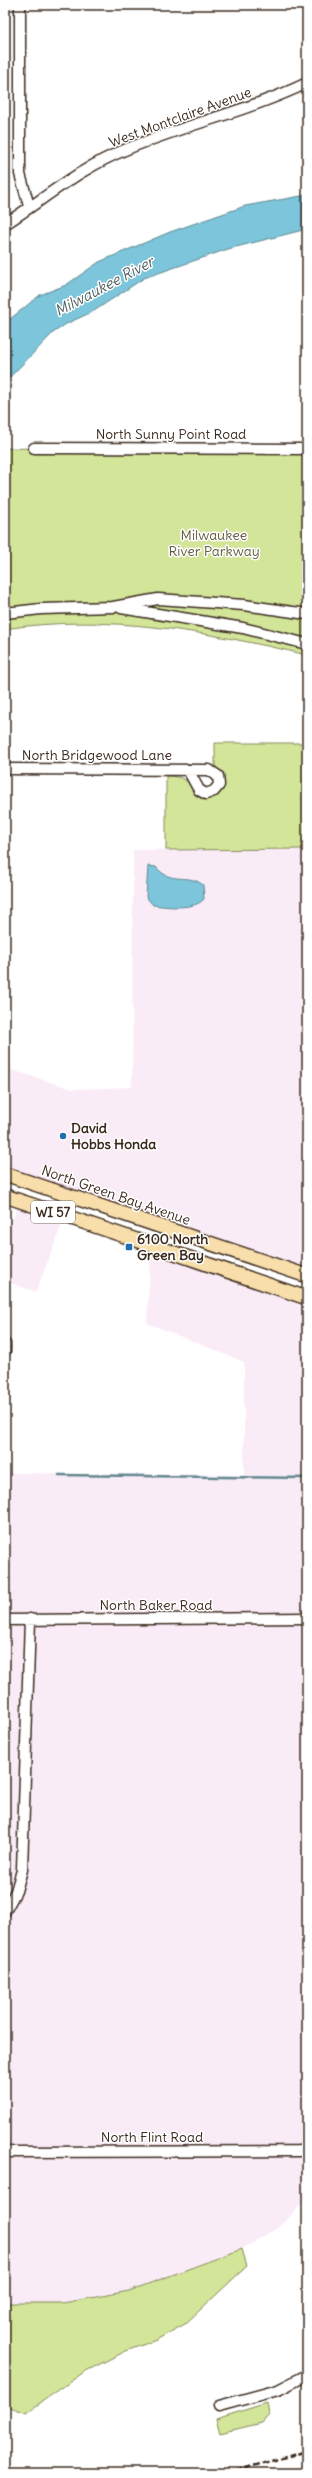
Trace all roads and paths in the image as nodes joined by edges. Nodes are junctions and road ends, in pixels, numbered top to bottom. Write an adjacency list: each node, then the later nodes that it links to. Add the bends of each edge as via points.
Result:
1 (20, 5): 3 (street, via 20,174)
2 (307, 82): 3 (street, West Montclaire Avenue, via 245,109 179,129 127,149 84,169)
3 (30, 206): 4 (street, West Montclaire Avenue)
4 (5, 224)
5 (34, 448): 6 (street, North Sunny Point Road)
6 (307, 449)
7 (113, 607): 8 (street); 9 (street, via 158,599 244,605); 10 (street, via 215,623)
8 (5, 613)
9 (307, 614)
10 (307, 644)
11 (5, 769): 12 (street, North Bridgewood Lane)
12 (188, 770)
13 (5, 1174): 15 (main road, North Green Bay Avenue / WI 57)
14 (5, 1196): 16 (main road, WI 57, via 151,1243)
15 (304, 1275): 16 (main road)
16 (301, 1296)
17 (5, 1344): 18 (street)
18 (5, 1351)
19 (307, 1618): 20 (street, North Baker Road)
20 (30, 1619): 21 (street, North Baker Road); 22 (street, via 22,1870 16,1891)
21 (5, 1620)
22 (5, 1911)
23 (304, 2150): 24 (street, North Flint Road)
24 (5, 2152)
25 (307, 2375): 26 (street, via 278,2390)
26 (219, 2406)

